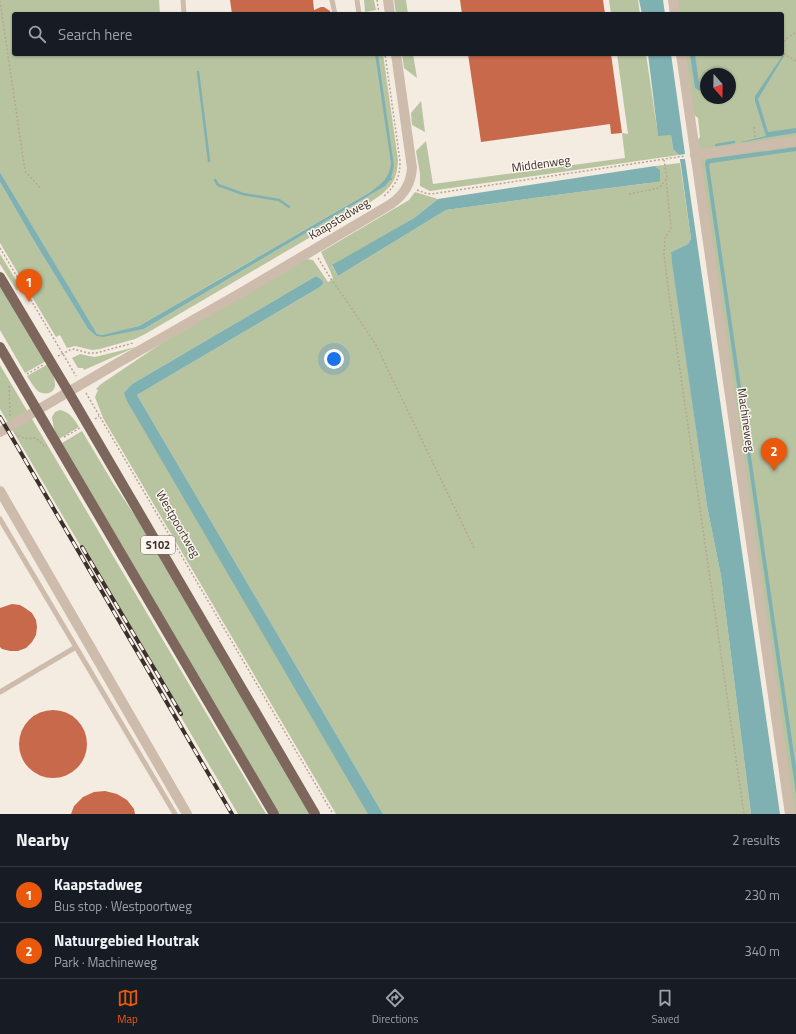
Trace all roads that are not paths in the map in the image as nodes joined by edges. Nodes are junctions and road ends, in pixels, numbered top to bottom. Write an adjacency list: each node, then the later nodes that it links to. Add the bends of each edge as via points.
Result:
1 (183, 0): 6 (lane)
2 (332, 0): 7 (lane)
3 (357, 0): 8 (lane)
4 (388, 0): 9 (street)
5 (673, 0): 10 (street)
6 (184, 12)
7 (335, 12)
8 (359, 12)
9 (390, 12)
10 (675, 12)
11 (396, 56): 17 (street, Kaapstadweg, via 412,168 408,186 401,196 237,295)
12 (681, 56): 14 (street, Machineweg)
13 (796, 141): 14 (street)
14 (690, 156): 28 (street, Machineweg)
15 (0, 277): 17 (main road, S102)
16 (0, 347): 18 (main road, S102)
17 (68, 392): 18 (street, Kaapstadweg); 27 (main road, S102)
18 (37, 410): 19 (street, Kaapstadweg); 26 (main road, S102)
19 (0, 432)
20 (0, 491): 25 (street)
21 (0, 519): 22 (lane)
22 (76, 647): 23 (lane); 24 (lane)
23 (0, 692)
24 (175, 814)
25 (188, 814)
26 (274, 814)
27 (315, 814)
28 (790, 814)

